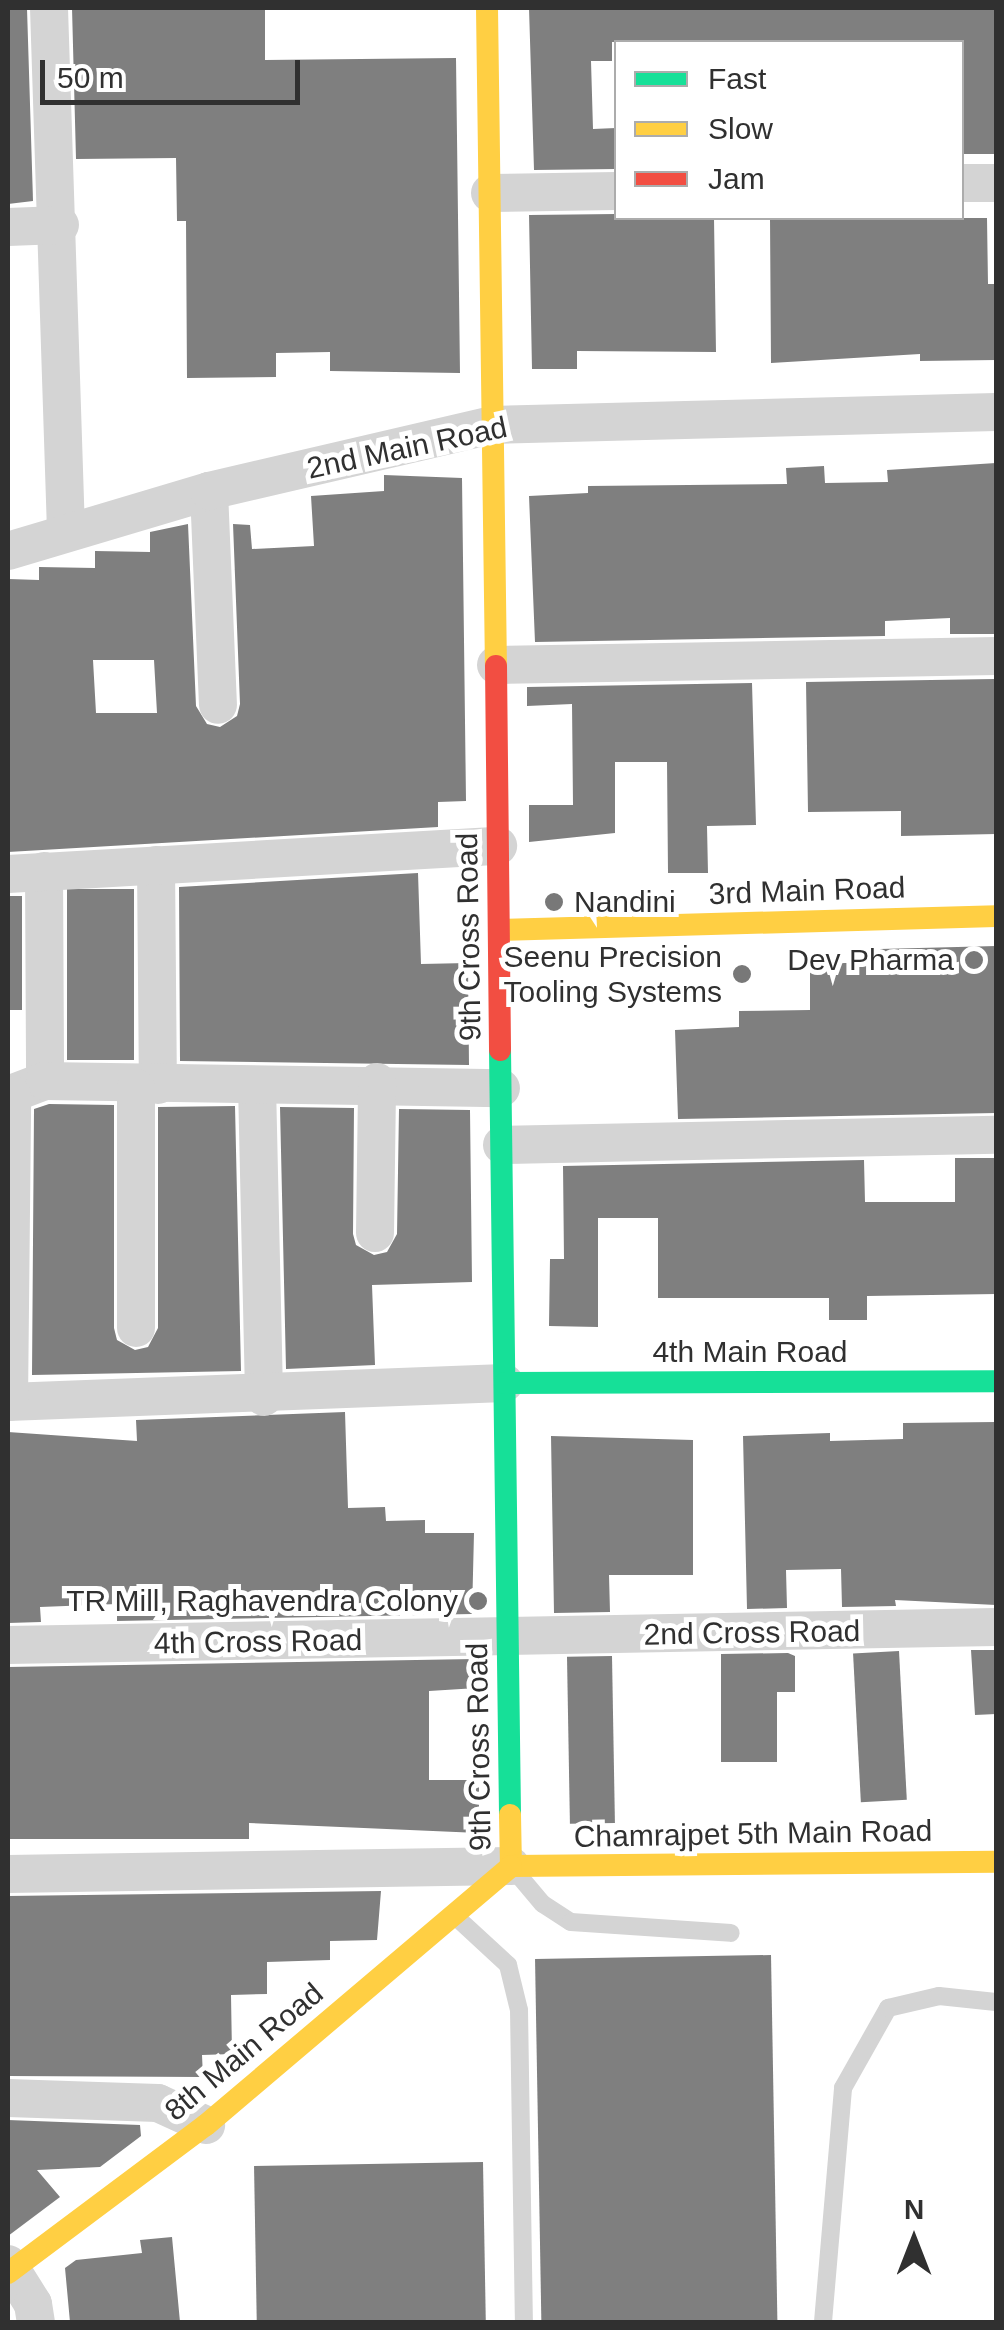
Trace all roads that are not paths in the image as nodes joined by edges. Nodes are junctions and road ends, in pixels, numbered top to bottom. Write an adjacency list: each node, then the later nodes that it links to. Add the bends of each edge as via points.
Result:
1 (49, 8): 7 (street)
2 (487, 8): 6 (main road, 9th Cross Road)
3 (996, 183): 4 (street)
4 (964, 184)
5 (614, 190): 6 (street)
6 (490, 193): 10 (main road, 9th Cross Road)
7 (60, 225): 8 (street); 12 (street)
8 (8, 227)
9 (996, 412): 10 (street, 2nd Main Road)
10 (493, 425): 11 (street, 2nd Main Road); 15 (main road, 9th Cross Road)
11 (209, 491): 12 (street, 2nd Main Road); 16 (street)
12 (66, 531): 13 (street, 2nd Main Road)
13 (8, 551)
14 (996, 656): 15 (street)
15 (496, 665): 17 (main road, 9th Cross Road)
16 (218, 704)
17 (498, 846): 18 (street); 21 (main road, 9th Cross Road)
18 (156, 864): 19 (street); 24 (street)
19 (26, 873): 26 (street)
20 (996, 916): 21 (main road, 3rd Main Road)
21 (499, 930): 25 (main road, 9th Cross Road)
22 (376, 1082): 23 (street); 25 (street); 29 (street)
23 (257, 1085): 24 (street); 33 (street)
24 (147, 1086): 26 (street); 30 (street)
25 (501, 1088): 28 (main road, 9th Cross Road)
26 (21, 1090): 34 (street)
27 (996, 1135): 28 (street)
28 (502, 1145): 32 (main road, 9th Cross Road)
29 (376, 1233)
30 (136, 1328)
31 (996, 1380): 32 (main road, 4th Main Road)
32 (505, 1384): 33 (street); 36 (main road, 9th Cross Road)
33 (264, 1397): 34 (street)
34 (8, 1402)
35 (996, 1626): 36 (street, 2nd Cross Road)
36 (508, 1639): 37 (street, 4th Cross Road); 39 (main road, 9th Cross Road)
37 (8, 1645)
38 (996, 1862): 39 (main road, Chamrajpet 5th Main Road)
39 (511, 1866): 40 (street); 41 (main road, 8th Main Road); 42 (lane, via 543,1904 570,1922)
40 (8, 1874)
41 (454, 1915): 45 (main road, 8th Main Road); 48 (lane, via 508,1965 519,2010)
42 (731, 1933)
43 (996, 2002): 49 (lane, via 939,1996 888,2008 843,2088)
44 (8, 2098): 45 (street, via 158,2103)
45 (206, 2125): 46 (main road, 8th Main Road)
46 (9, 2269): 47 (street, via 34,2304)
47 (36, 2322)
48 (524, 2322)
49 (823, 2322)

